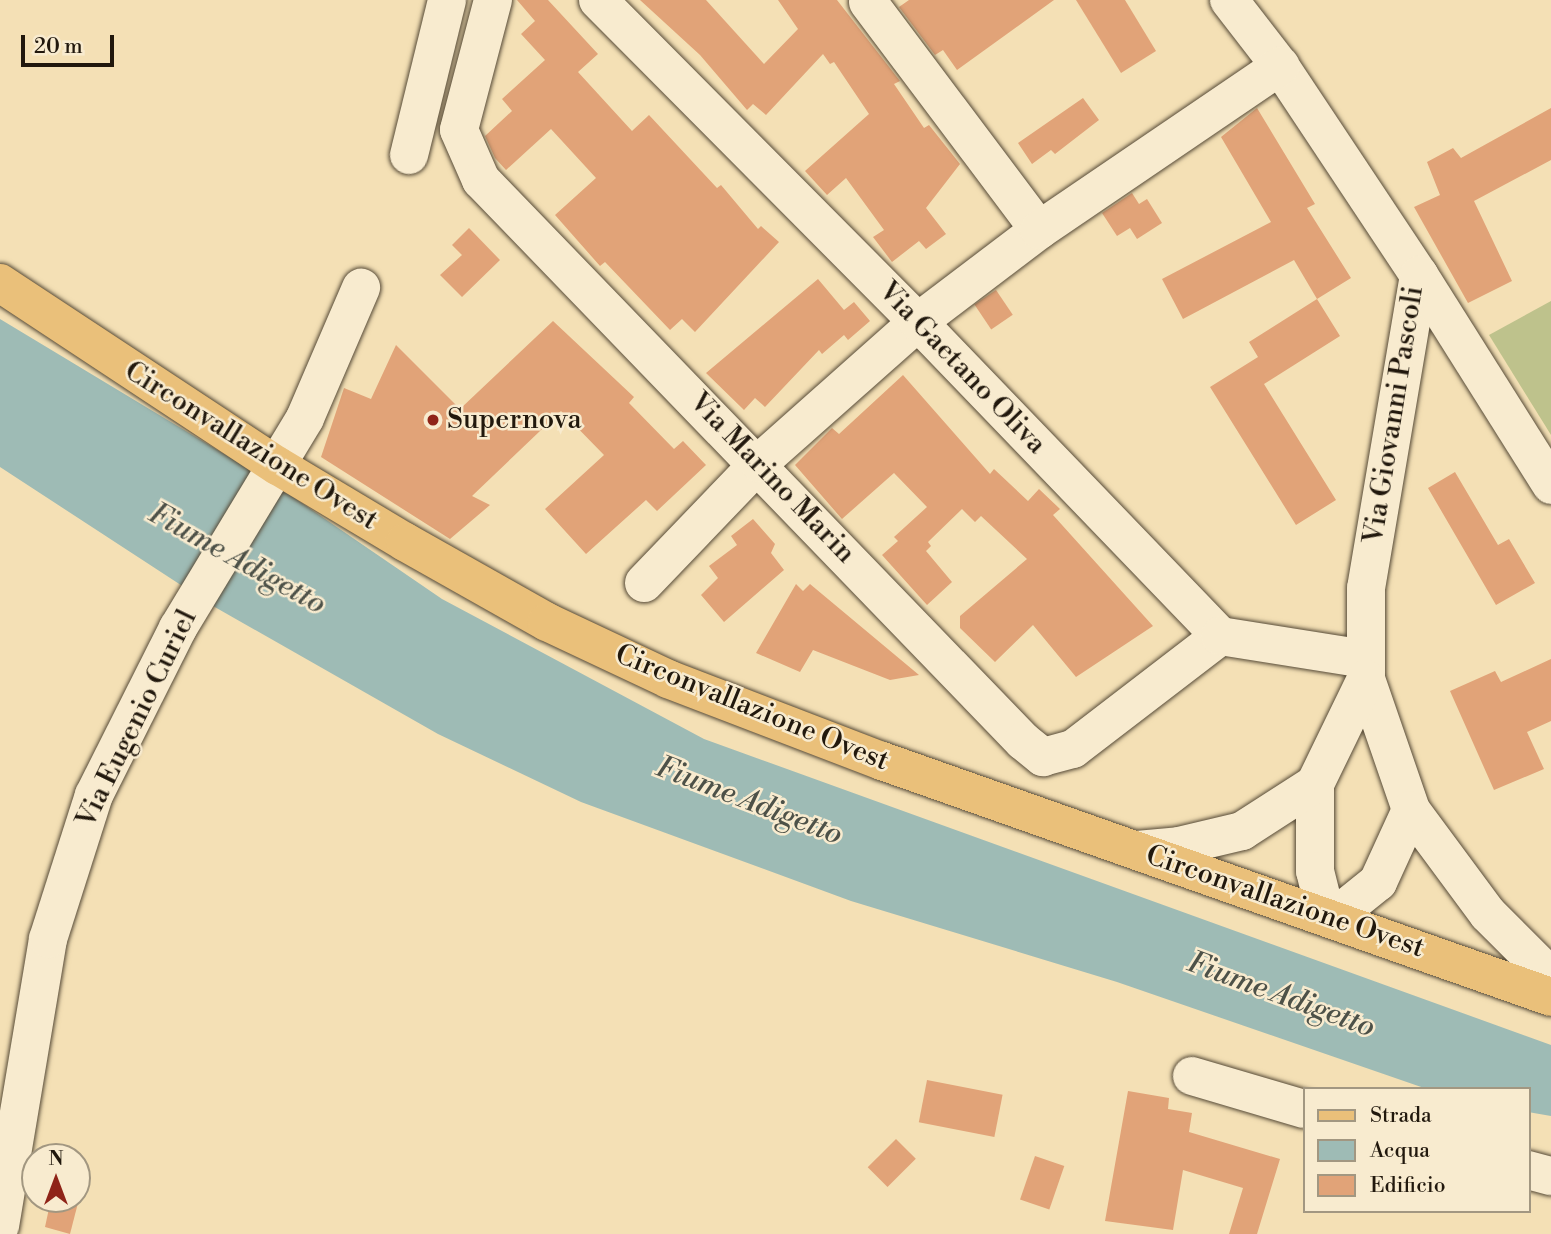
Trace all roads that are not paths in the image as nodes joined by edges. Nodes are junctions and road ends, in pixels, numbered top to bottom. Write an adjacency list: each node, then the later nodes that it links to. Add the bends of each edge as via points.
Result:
1 (447, 0): 7 (street)
2 (493, 0): 13 (street, Via Marino Marin, via 459,130 481,180)
3 (598, 0): 12 (street, Via Gaetano Oliva)
4 (1229, 0): 6 (street, Via Giovanni Pascoli)
5 (868, 2): 8 (street)
6 (1280, 66): 8 (street); 9 (street, Via Giovanni Pascoli)
7 (409, 155)
8 (1039, 230): 12 (street)
9 (1419, 275): 15 (street); 18 (street, Via Giovanni Pascoli, via 1366,588)
10 (4, 280): 14 (main road, Circonvallazione Ovest)
11 (361, 288): 14 (street, Via Eugenio Curiel, via 320,388)
12 (918, 322): 13 (street); 17 (street, Via Gaetano Oliva)
13 (759, 463): 16 (street); 17 (street, Via Marino Marin, via 1043,757 1073,749)
14 (274, 473): 21 (main road, Circonvallazione Ovest, via 547,622 668,679 882,761); 29 (street, Via Eugenio Curiel, via 183,622 94,795 48,939)
15 (1551, 485)
16 (644, 583)
17 (1220, 636): 18 (street)
18 (1365, 669): 19 (street); 20 (street)
19 (1315, 784): 21 (street, via 1242,831 1179,846); 22 (street, via 1315,871)
20 (1411, 810): 22 (street, via 1378,882); 23 (street, via 1488,915)
21 (1137, 850): 22 (main road, Circonvallazione Ovest)
22 (1332, 919): 24 (main road, Circonvallazione Ovest)
23 (1551, 977)
24 (1551, 997)
25 (1192, 1076): 26 (street)
26 (1302, 1107)
27 (1530, 1170): 28 (street)
28 (1551, 1175)
29 (0, 1226)

